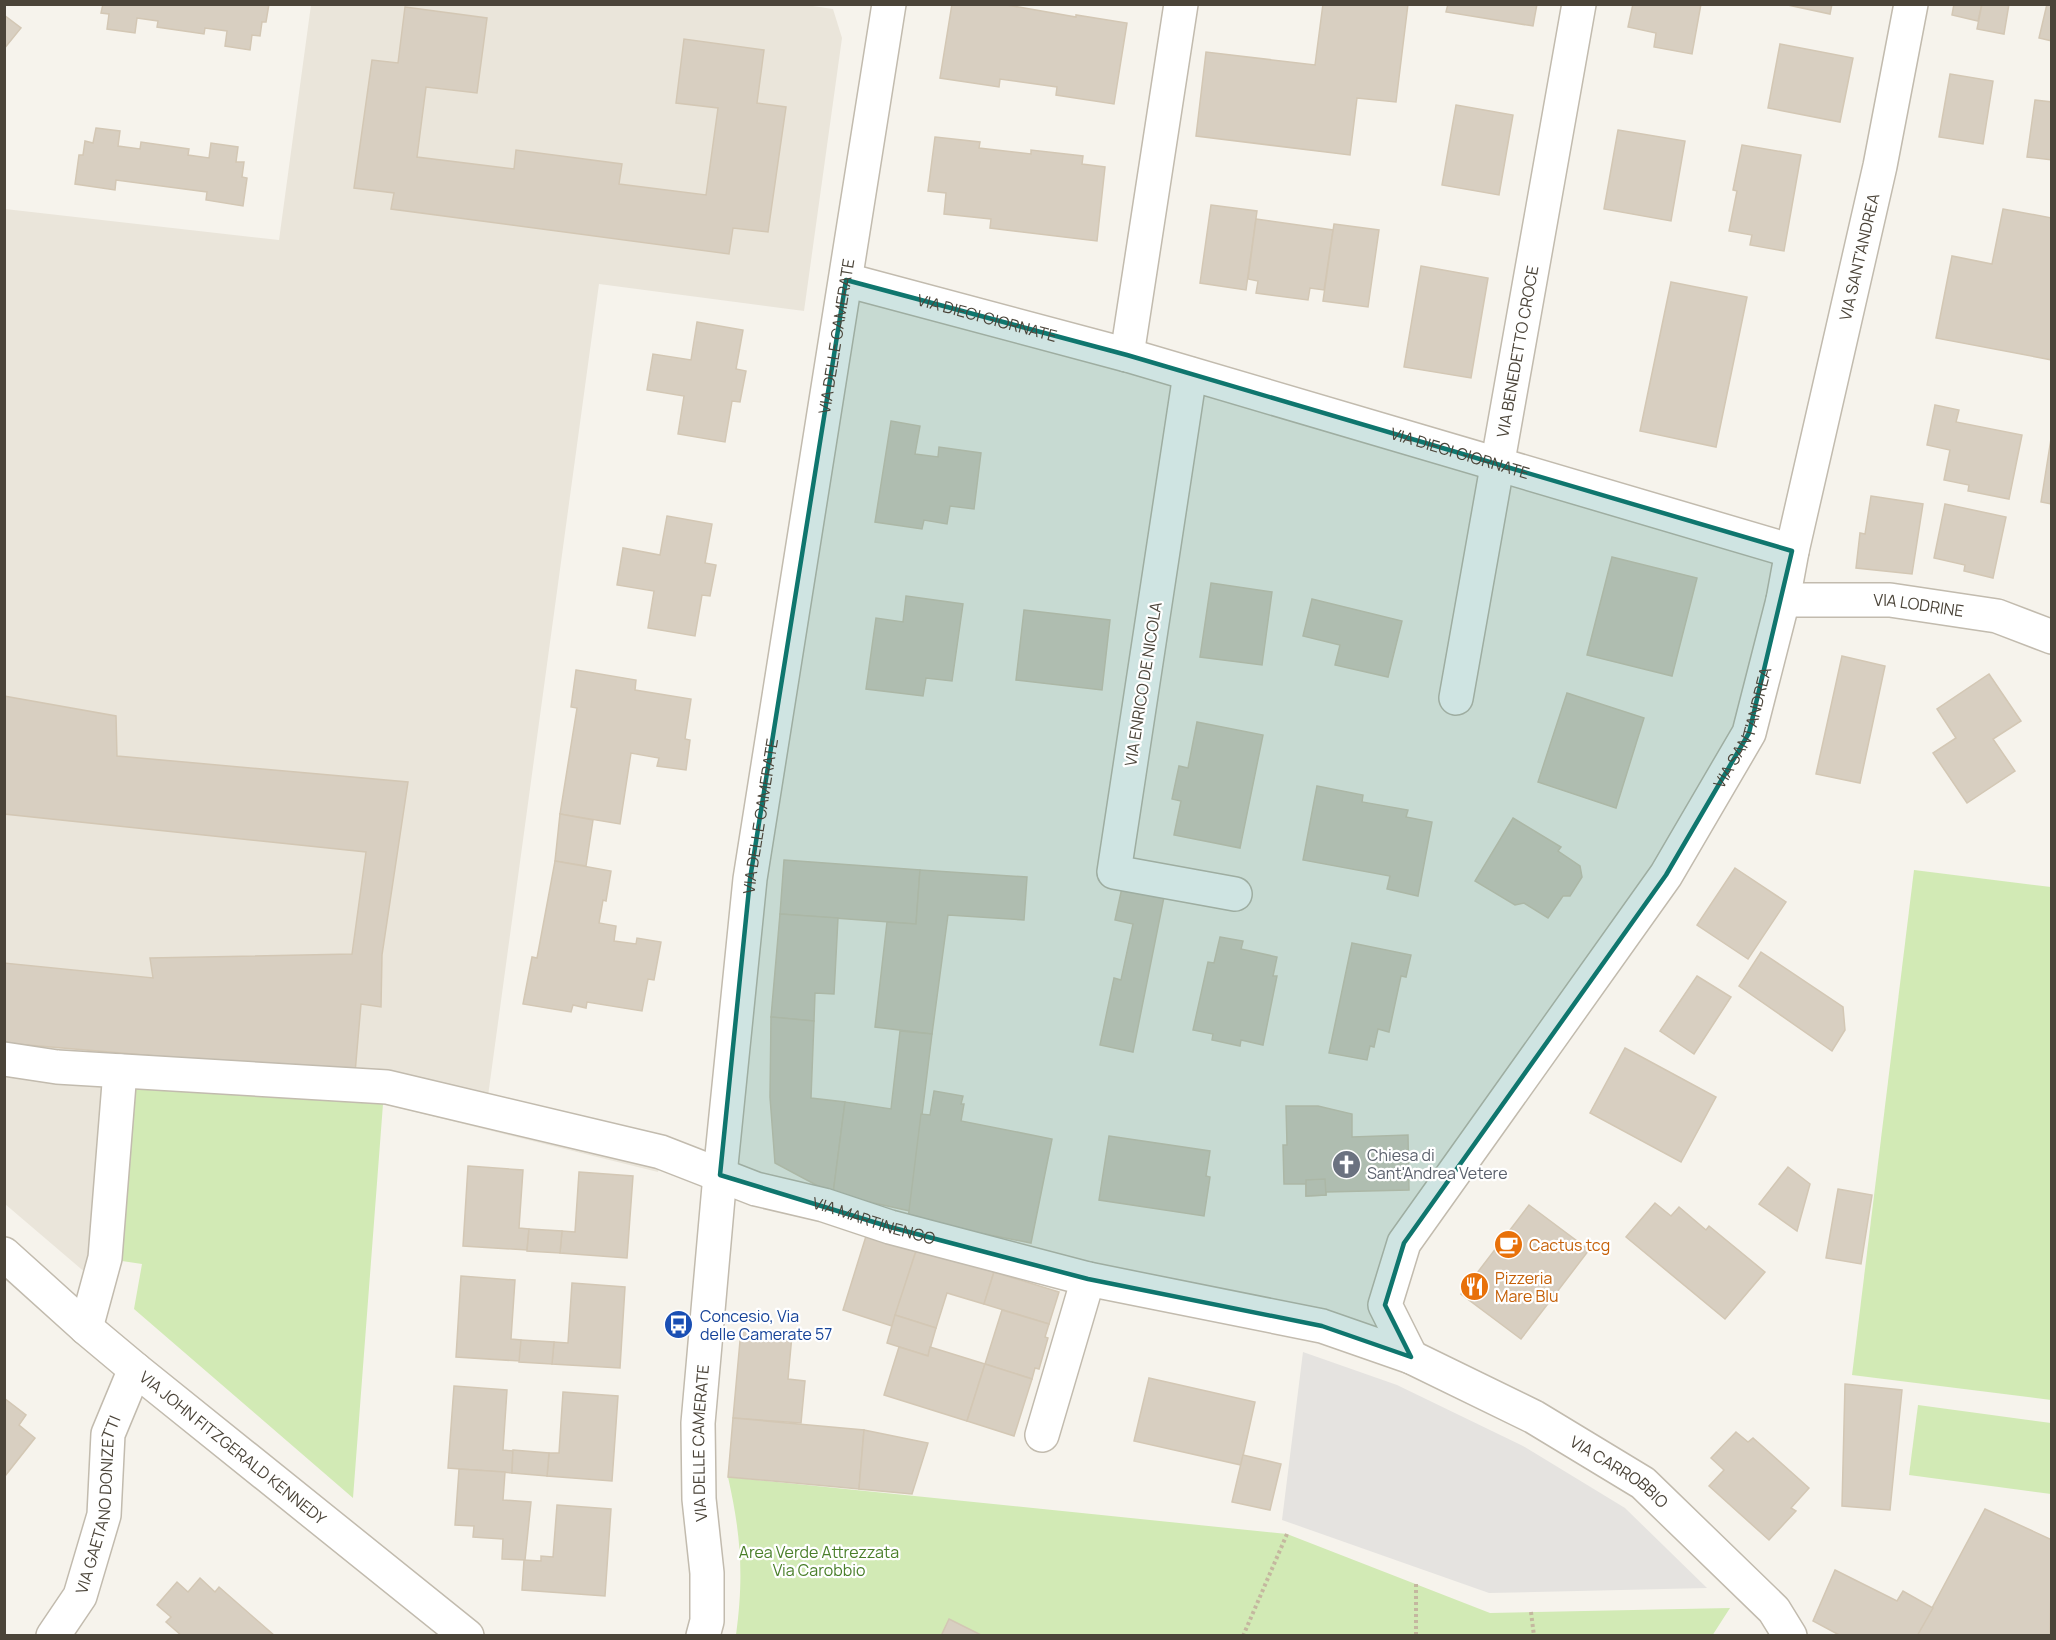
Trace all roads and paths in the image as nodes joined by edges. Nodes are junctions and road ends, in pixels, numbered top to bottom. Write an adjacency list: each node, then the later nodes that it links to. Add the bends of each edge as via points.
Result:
1 (889, 4): 5 (street, VIA DELLE CAMERATE)
2 (1181, 4): 6 (street)
3 (1579, 4): 8 (street, VIA BENEDETTO CROCE)
4 (1911, 4): 9 (street, VIA SANT'ANDREA, via 1880,166)
5 (846, 280): 6 (street, VIA DIECI GIORNATE); 16 (street, VIA DELLE CAMERATE, via 750,879)
6 (1127, 355): 7 (street, VIA DIECI GIORNATE)
7 (1190, 374): 8 (street, VIA DIECI GIORNATE); 13 (street, VIA ENRICO DE NICOLA, via 1114,872)
8 (1498, 465): 9 (street, VIA DIECI GIORNATE); 12 (street, VIA BENEDETTO CROCE)
9 (1792, 551): 10 (street, VIA SANT'ANDREA)
10 (1783, 600): 11 (street, VIA LODRINE, via 1890,600 1997,616); 20 (street, VIA SANT'ANDREA, via 1749,733 1666,875 1404,1243 1385,1305)
11 (2052, 637)
12 (1456, 698)
13 (1235, 894)
14 (4, 1059): 15 (street, VIA MARTINENGO)
15 (120, 1071): 16 (street, VIA MARTINENGO, via 387,1087 661,1152); 19 (street, via 105,1258)
16 (720, 1175): 18 (street, VIA MARTINENGO, via 890,1227); 28 (street, VIA DELLE CAMERATE, via 698,1423 699,1499 707,1573 707,1621)
17 (4, 1254): 19 (street, VIA JOHN FITZGERALD KENNEDY)
18 (1088, 1279): 20 (street, VIA MARTINENGO, via 1322,1326); 22 (street)
19 (86, 1328): 21 (street, VIA JOHN FITZGERALD KENNEDY)
20 (1411, 1357): 32 (street, VIA CARROBBIO, via 1534,1417 1643,1483 1774,1610)
21 (135, 1369): 26 (street, VIA GAETANO DONIZETTI, via 108,1434 104,1515 80,1596); 27 (street, VIA JOHN FITZGERALD KENNEDY)
22 (1042, 1435)
23 (1287, 1534): 29 (path)
24 (1416, 1584): 30 (path)
25 (1531, 1612): 31 (path)
26 (53, 1635)
27 (467, 1635)
28 (703, 1635)
29 (1243, 1635)
30 (1416, 1635)
31 (1534, 1635)
32 (1790, 1635)

